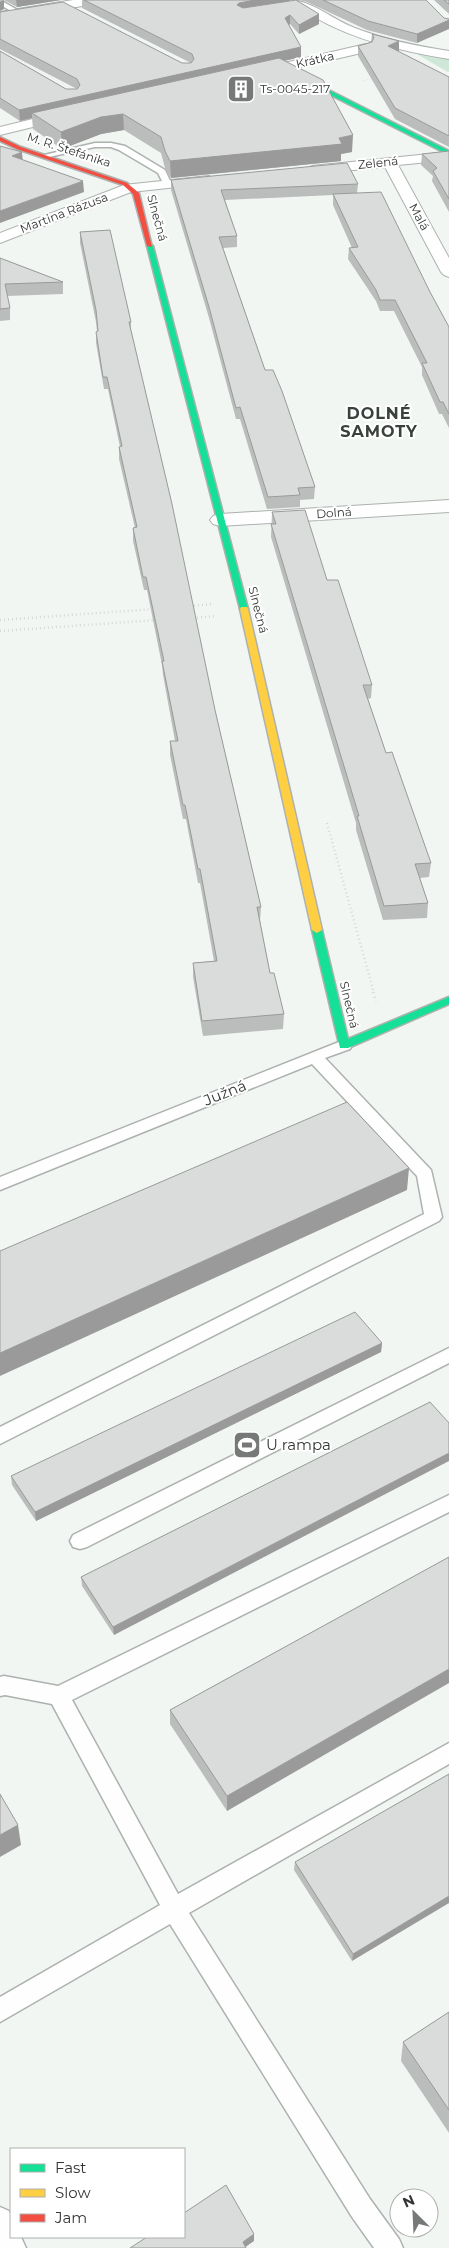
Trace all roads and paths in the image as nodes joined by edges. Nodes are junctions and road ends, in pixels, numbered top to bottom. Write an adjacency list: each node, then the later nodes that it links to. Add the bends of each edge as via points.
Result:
1 (94, 0): 4 (street)
2 (0, 2): 5 (lane)
3 (295, 4): 8 (street)
4 (64, 5): 5 (street); 7 (street)
5 (18, 13): 6 (street)
6 (0, 16)
7 (85, 16)
8 (335, 23): 9 (street); 10 (street)
9 (388, 43): 10 (street); 13 (street)
10 (448, 46)
11 (366, 48): 14 (street, Krátka)
12 (0, 49): 16 (path, via 80,93)
13 (427, 66)
14 (281, 68): 15 (street, Krátka); 20 (street, Zelená)
15 (243, 76)
16 (72, 94)
17 (82, 111): 18 (street)
18 (0, 130)
19 (0, 139): 21 (street, M. R. Štefánika)
20 (449, 155): 22 (street, Zelená)
21 (44, 156): 25 (lane, via 111,145 162,172); 26 (street, M. R. Štefánika, via 100,174)
22 (389, 162): 23 (street, Zelená); 28 (street, Malá)
23 (301, 172)
24 (225, 179): 25 (street)
25 (168, 184): 26 (street)
26 (129, 188): 27 (street, Martina Rázusa); 30 (street, Slnečná, via 136,193)
27 (0, 238)
28 (449, 272)
29 (449, 506): 30 (street, Dolná)
30 (220, 520): 31 (street, Slnečná)
31 (242, 602): 32 (path); 40 (street, Slnečná)
32 (185, 606)
33 (156, 608): 36 (path)
34 (217, 616): 35 (path)
35 (188, 618)
36 (0, 620)
37 (158, 620): 38 (path)
38 (0, 631)
39 (449, 1000): 40 (street, Južná)
40 (344, 1045): 41 (lane, Južná)
41 (315, 1057): 42 (lane, Južná); 44 (lane, via 425,1174 433,1217)
42 (0, 1184)
43 (449, 1355): 46 (lane)
44 (0, 1436)
45 (449, 1503): 48 (lane)
46 (80, 1541)
47 (0, 1687): 48 (lane, via 4,1685)
48 (59, 1696): 50 (lane)
49 (449, 1753): 50 (lane)
50 (174, 1909): 51 (lane); 54 (lane, via 361,2208)
51 (0, 2010)
52 (0, 2220): 53 (lane)
53 (13, 2248)
54 (390, 2248)

